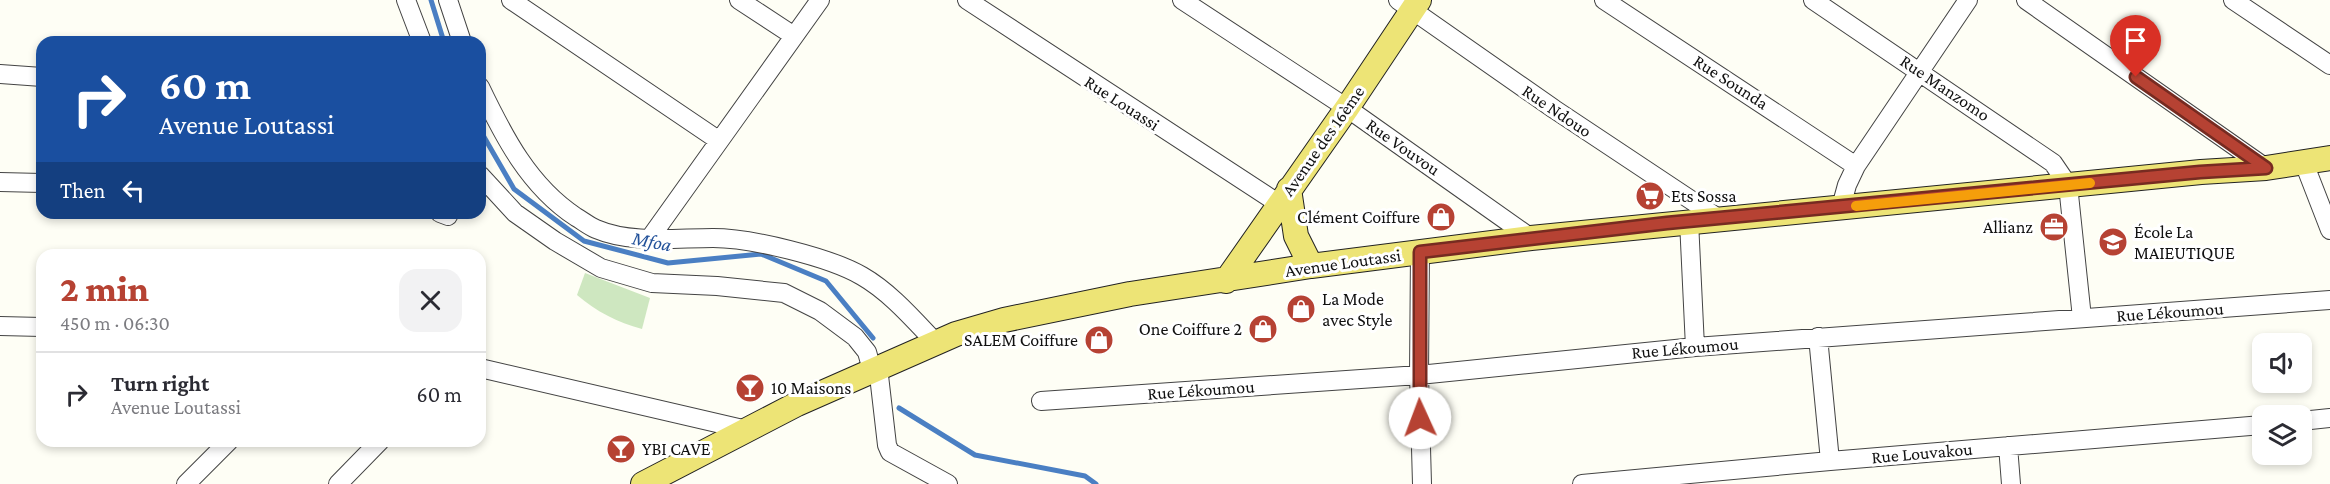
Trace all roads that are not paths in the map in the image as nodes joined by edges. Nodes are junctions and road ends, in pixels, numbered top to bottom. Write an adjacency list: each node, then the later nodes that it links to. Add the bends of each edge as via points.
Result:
1 (406, 0): 14 (street)
2 (511, 0): 23 (street)
3 (739, 0): 16 (street)
4 (820, 0): 16 (street)
5 (968, 0): 32 (street, Rue Louassi)
6 (1182, 0): 22 (street, Rue Vouvou)
7 (1604, 0): 26 (street, Rue Sounda)
8 (1813, 0): 18 (street, Rue Manzomo)
9 (1968, 0): 18 (street)
10 (2026, 0): 27 (street)
11 (2233, 0): 17 (street)
12 (453, 3): 15 (street)
13 (1410, 3): 22 (main road, Avenue des 16ème); 34 (street, Rue Ndouo, via 1554,109)
14 (420, 36)
15 (461, 36)
16 (794, 36): 23 (street)
17 (2330, 65)
18 (1920, 71): 26 (street); 31 (street, Rue Manzomo, via 2053,163)
19 (0, 74): 20 (street)
20 (36, 77)
21 (486, 98): 37 (street, via 528,174 549,196 594,228 618,236)
22 (1347, 108): 32 (main road, Avenue des 16ème); 38 (street, Rue Vouvou)
23 (718, 140): 37 (street)
24 (2330, 158): 25 (main road, Avenue Loutassi)
25 (2304, 163): 27 (main road, Avenue Loutassi); 36 (street)
26 (1856, 166): 33 (street)
27 (2266, 168): 31 (main road, Avenue Loutassi)
28 (0, 182): 30 (street)
29 (486, 182): 50 (street, via 515,213 601,268 652,283 784,293 811,306 855,337)
30 (36, 183)
31 (2068, 185): 33 (main road, Avenue Loutassi); 43 (street)
32 (1286, 201): 40 (main road, via 1296,236); 41 (main road, Avenue des 16ème)
33 (1841, 207): 34 (main road, Avenue Loutassi)
34 (1718, 218): 35 (main road, Avenue Loutassi)
35 (1689, 221): 38 (main road, Avenue Loutassi); 48 (street)
36 (2330, 230)
37 (650, 238): 47 (street, via 716,238 772,246 824,261 862,276 902,308)
38 (1531, 238): 39 (main road, Avenue Loutassi)
39 (1420, 252): 40 (main road, Avenue Loutassi); 51 (street)
40 (1311, 266): 41 (main road, Avenue Loutassi)
41 (1226, 281): 47 (main road, Avenue Loutassi, via 1130,294 1004,320)
42 (2330, 300): 43 (street, Rue Lékoumou)
43 (2082, 318): 46 (street, Rue Lékoumou)
44 (0, 326): 45 (street)
45 (36, 327)
46 (1818, 337): 48 (street, Rue Lékoumou); 60 (street)
47 (936, 343): 50 (main road, Avenue Loutassi)
48 (1695, 347): 51 (street, Rue Lékoumou)
49 (486, 369): 56 (street)
50 (875, 369): 56 (main road, Avenue Loutassi); 64 (street, via 890,452)
51 (1419, 375): 52 (street, Rue Lékoumou); 65 (street)
52 (1041, 401)
53 (2330, 418): 54 (street)
54 (2312, 420)
55 (2252, 426): 57 (street, Rue Louvakou)
56 (747, 429): 61 (main road, Avenue Loutassi)
57 (2008, 446): 60 (street, Rue Louvakou); 67 (street)
58 (223, 447): 62 (street)
59 (374, 447): 63 (street)
60 (1830, 461): 66 (street, Rue Louvakou)
61 (654, 481)
62 (186, 484)
63 (338, 484)
64 (948, 484)
65 (1422, 484)
66 (1582, 484)
67 (2011, 484)

